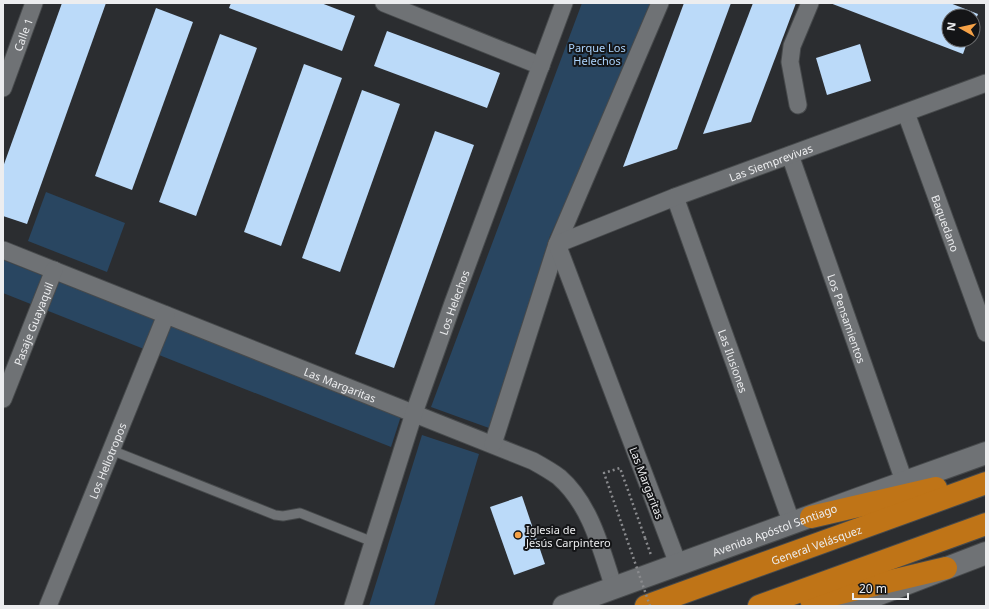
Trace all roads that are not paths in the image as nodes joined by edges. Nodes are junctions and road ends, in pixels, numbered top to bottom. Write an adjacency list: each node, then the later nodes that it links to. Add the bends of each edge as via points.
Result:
1 (34, 3): 8 (street, Calle 1)
2 (384, 3): 6 (street)
3 (564, 3): 6 (street, Los Helechos)
4 (660, 3): 13 (street)
5 (810, 3): 9 (street, via 792,46 790,62)
6 (541, 66): 19 (street, Los Helechos)
7 (986, 83): 10 (street, Las Siemprevivas)
8 (3, 88)
9 (798, 105)
10 (906, 113): 11 (street, Las Siemprevivas); 17 (street, Baquedano)
11 (790, 155): 12 (street, Las Siemprevivas); 24 (street, Los Pensamientos)
12 (675, 197): 13 (street, Las Siemprevivas); 26 (street, Las Ilusiones)
13 (557, 244): 20 (street); 30 (street, Las Margaritas)
14 (3, 250): 15 (street, Las Margaritas)
15 (54, 270): 16 (street, Las Margaritas); 18 (street, Pasaje Guayaquil)
16 (166, 315): 19 (street, Las Margaritas); 21 (street, Los Heliotropos)
17 (986, 333)
18 (3, 399)
19 (414, 413): 20 (street, Las Margaritas); 28 (street, Los Helechos)
20 (493, 444): 32 (street, Las Margaritas, via 546,468 582,503 590,518)
21 (111, 450): 28 (lane, via 275,515 300,514); 33 (street, Los Heliotropos)
22 (986, 453): 24 (street, Avenida Apóstol Santiago)
23 (986, 476): 26 (highway)
24 (904, 481): 26 (street, Avenida Apóstol Santiago)
25 (986, 483): 36 (highway, General Velásquez)
26 (801, 520): 30 (street, Avenida Apóstol Santiago)
27 (986, 524): 37 (highway)
28 (373, 542): 34 (street, Los Helechos)
29 (986, 553): 31 (street)
30 (678, 564): 32 (street, Avenida Apóstol Santiago)
31 (946, 568): 38 (highway); 39 (street)
32 (614, 588): 35 (street, Avenida Apóstol Santiago)
33 (48, 606)
34 (353, 606)
35 (564, 606)
36 (646, 606)
37 (759, 606)
38 (786, 606)
39 (848, 606)

